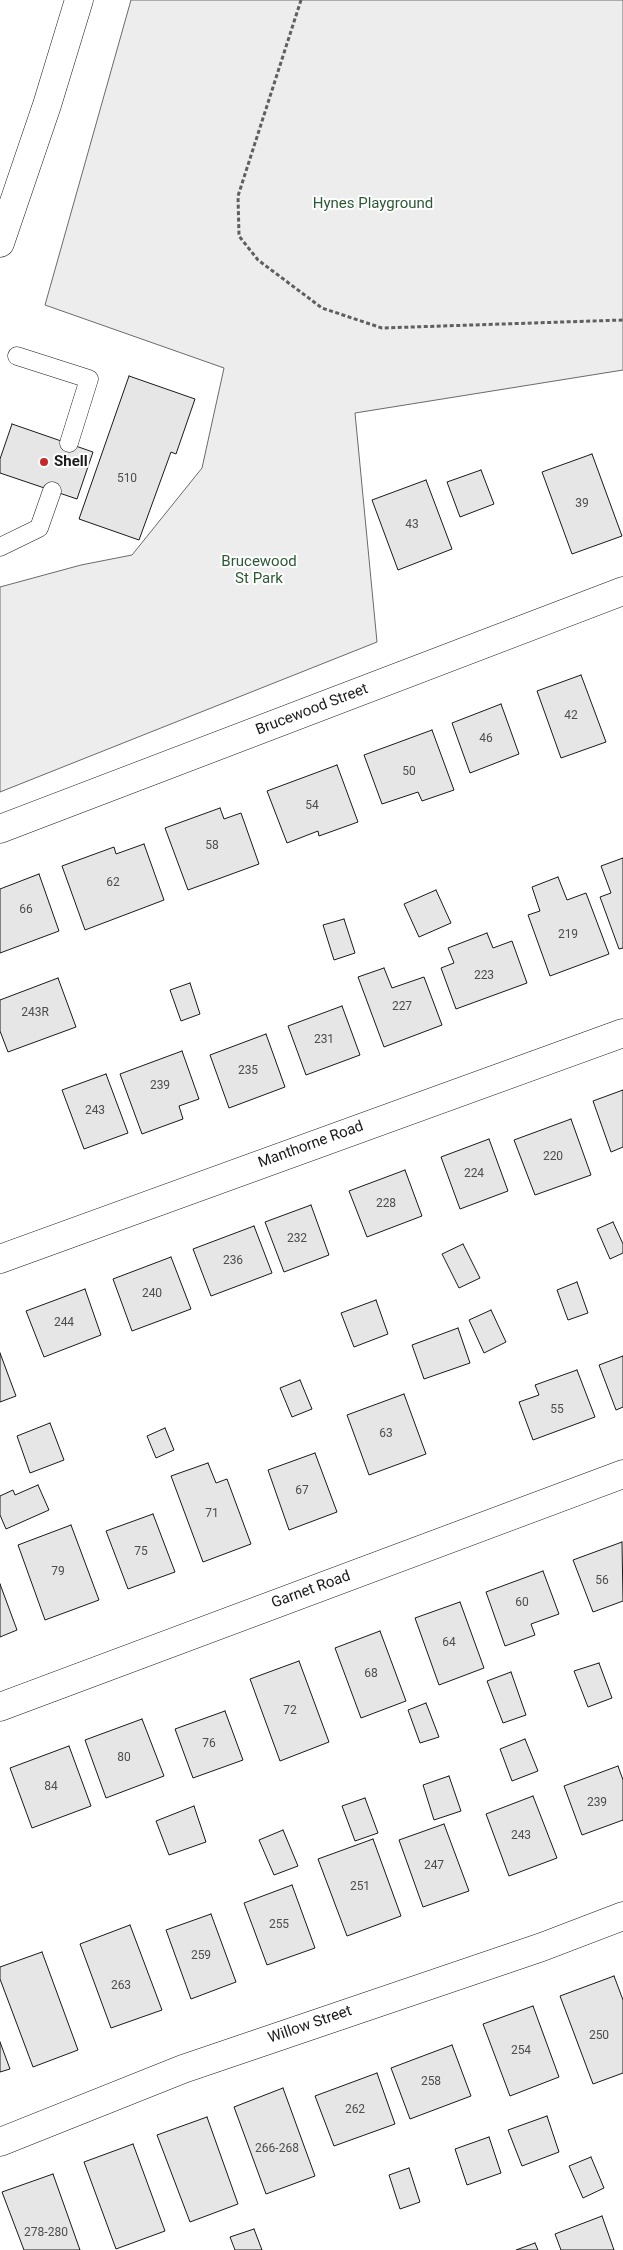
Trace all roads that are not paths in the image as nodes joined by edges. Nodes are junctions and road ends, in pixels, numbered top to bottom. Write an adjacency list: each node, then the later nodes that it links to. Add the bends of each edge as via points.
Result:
1 (79, 0): 2 (main road)
2 (0, 243)
3 (17, 356): 4 (lane, via 89,379)
4 (69, 443)
5 (52, 491): 6 (lane, via 38,528)
6 (0, 547)
7 (623, 591): 8 (main road, Brucewood Street)
8 (0, 829)
9 (623, 1033): 10 (main road, Manthorne Road)
10 (0, 1259)
11 (623, 1474): 12 (main road, Garnet Road)
12 (0, 1707)
13 (623, 1916): 14 (main road, Willow Street, via 533,1950 183,2069)
14 (0, 2142)

